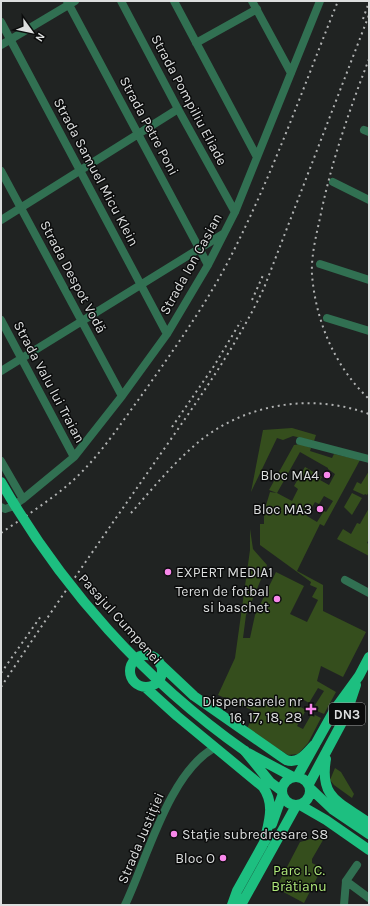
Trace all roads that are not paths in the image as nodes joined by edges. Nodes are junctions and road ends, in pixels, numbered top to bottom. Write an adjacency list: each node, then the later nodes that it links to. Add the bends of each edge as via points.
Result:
1 (121, 1): 12 (street, Strada Pompiliu Eliade)
2 (174, 1): 9 (street)
3 (252, 1): 6 (street)
4 (320, 1): 11 (street, Strada Ion Casian)
5 (70, 2): 8 (street); 13 (street, Strada Petre Poni)
6 (257, 9): 9 (street); 11 (street)
7 (1, 22): 8 (street, Strada Samuel Micu Klein)
8 (10, 40): 10 (street); 15 (street, Strada Samuel Micu Klein)
9 (196, 43): 14 (street)
10 (1, 45)
11 (291, 73): 14 (street, Strada Ion Casian)
12 (178, 109): 13 (street); 20 (street, Strada Pompiliu Eliade)
13 (139, 134): 15 (street); 23 (street, Strada Petre Poni)
14 (257, 157): 20 (street, Strada Ion Casian)
15 (80, 170): 19 (street); 27 (street, Strada Samuel Micu Klein)
16 (1, 171): 19 (street, Strada Despot Vodă)
17 (333, 182): 18 (street)
18 (369, 200)
19 (21, 208): 21 (street); 30 (street, Strada Despot Vodă)
20 (235, 212): 22 (street, Strada Ion Casian)
21 (1, 220)
22 (224, 234): 23 (street); 25 (street, Strada Ion Casian)
23 (200, 249): 25 (street, Strada Petre Poni); 27 (street)
24 (320, 264): 26 (street)
25 (208, 265): 32 (street, Strada Ion Casian)
26 (369, 280)
27 (141, 285): 30 (street); 32 (street, Strada Samuel Micu Klein)
28 (327, 318): 31 (street)
29 (1, 320): 33 (street, Strada Valu lui Traian)
30 (82, 322): 33 (street); 35 (street, Strada Despot Vodă)
31 (369, 331)
32 (167, 334): 35 (street, Strada Ion Casian)
33 (22, 359): 34 (street); 37 (street, Strada Valu lui Traian)
34 (1, 372)
35 (122, 396): 37 (street, Strada Ion Casian)
36 (300, 442): 38 (street)
37 (74, 457): 41 (street, Strada Ion Casian)
38 (369, 459)
39 (1, 461): 41 (street)
40 (1, 482): 53 (main road, Pasajul Cumpenei, bridge, via 50,559 93,614 146,670 188,709)
41 (23, 500): 42 (street, Strada Ion Casian, via 11,507)
42 (1, 507)
43 (345, 580): 44 (street)
44 (369, 593)
45 (369, 657): 47 (main road, DN3)
46 (160, 664): 48 (main road, via 162,673 158,681 150,687); 48 (main road, via 150,656 144,655 135,660 131,667 131,676 136,684); 50 (main road, via 194,696)
47 (359, 676): 49 (main road, DN3, via 335,709); 52 (main road, DN3, via 346,715)
48 (145, 687): 51 (main road)
49 (316, 743): 50 (main road, via 302,758 292,762); 57 (main road, DN3)
50 (265, 746): 55 (main road)
51 (214, 748): 54 (main road); 68 (street, Strada Justiției, via 199,758 176,790 158,825)
52 (328, 749): 58 (main road, DN3); 61 (main road, via 324,770 326,788 332,796)
53 (245, 751): 55 (main road); 56 (main road)
54 (228, 757): 56 (main road, via 240,760); 63 (main road, via 259,783 269,795 270,812)
55 (280, 768): 57 (main road)
56 (262, 772): 59 (main road)
57 (295, 777): 58 (main road, via 303,778); 59 (main road, DN3, via 285,782)
58 (310, 787): 60 (main road, DN3, via 309,799); 62 (main road, via 332,809)
59 (282, 793): 60 (main road, via 288,803); 63 (main road, DN3)
60 (298, 806): 64 (main road, via 326,820); 70 (main road, DN3)
61 (369, 823)
62 (369, 834)
63 (264, 843): 69 (main road, DN3)
64 (369, 850)
65 (357, 865): 66 (street)
66 (346, 881): 67 (street); 71 (street)
67 (369, 898)
68 (126, 905)
69 (232, 905)
70 (241, 905)
71 (344, 905)

